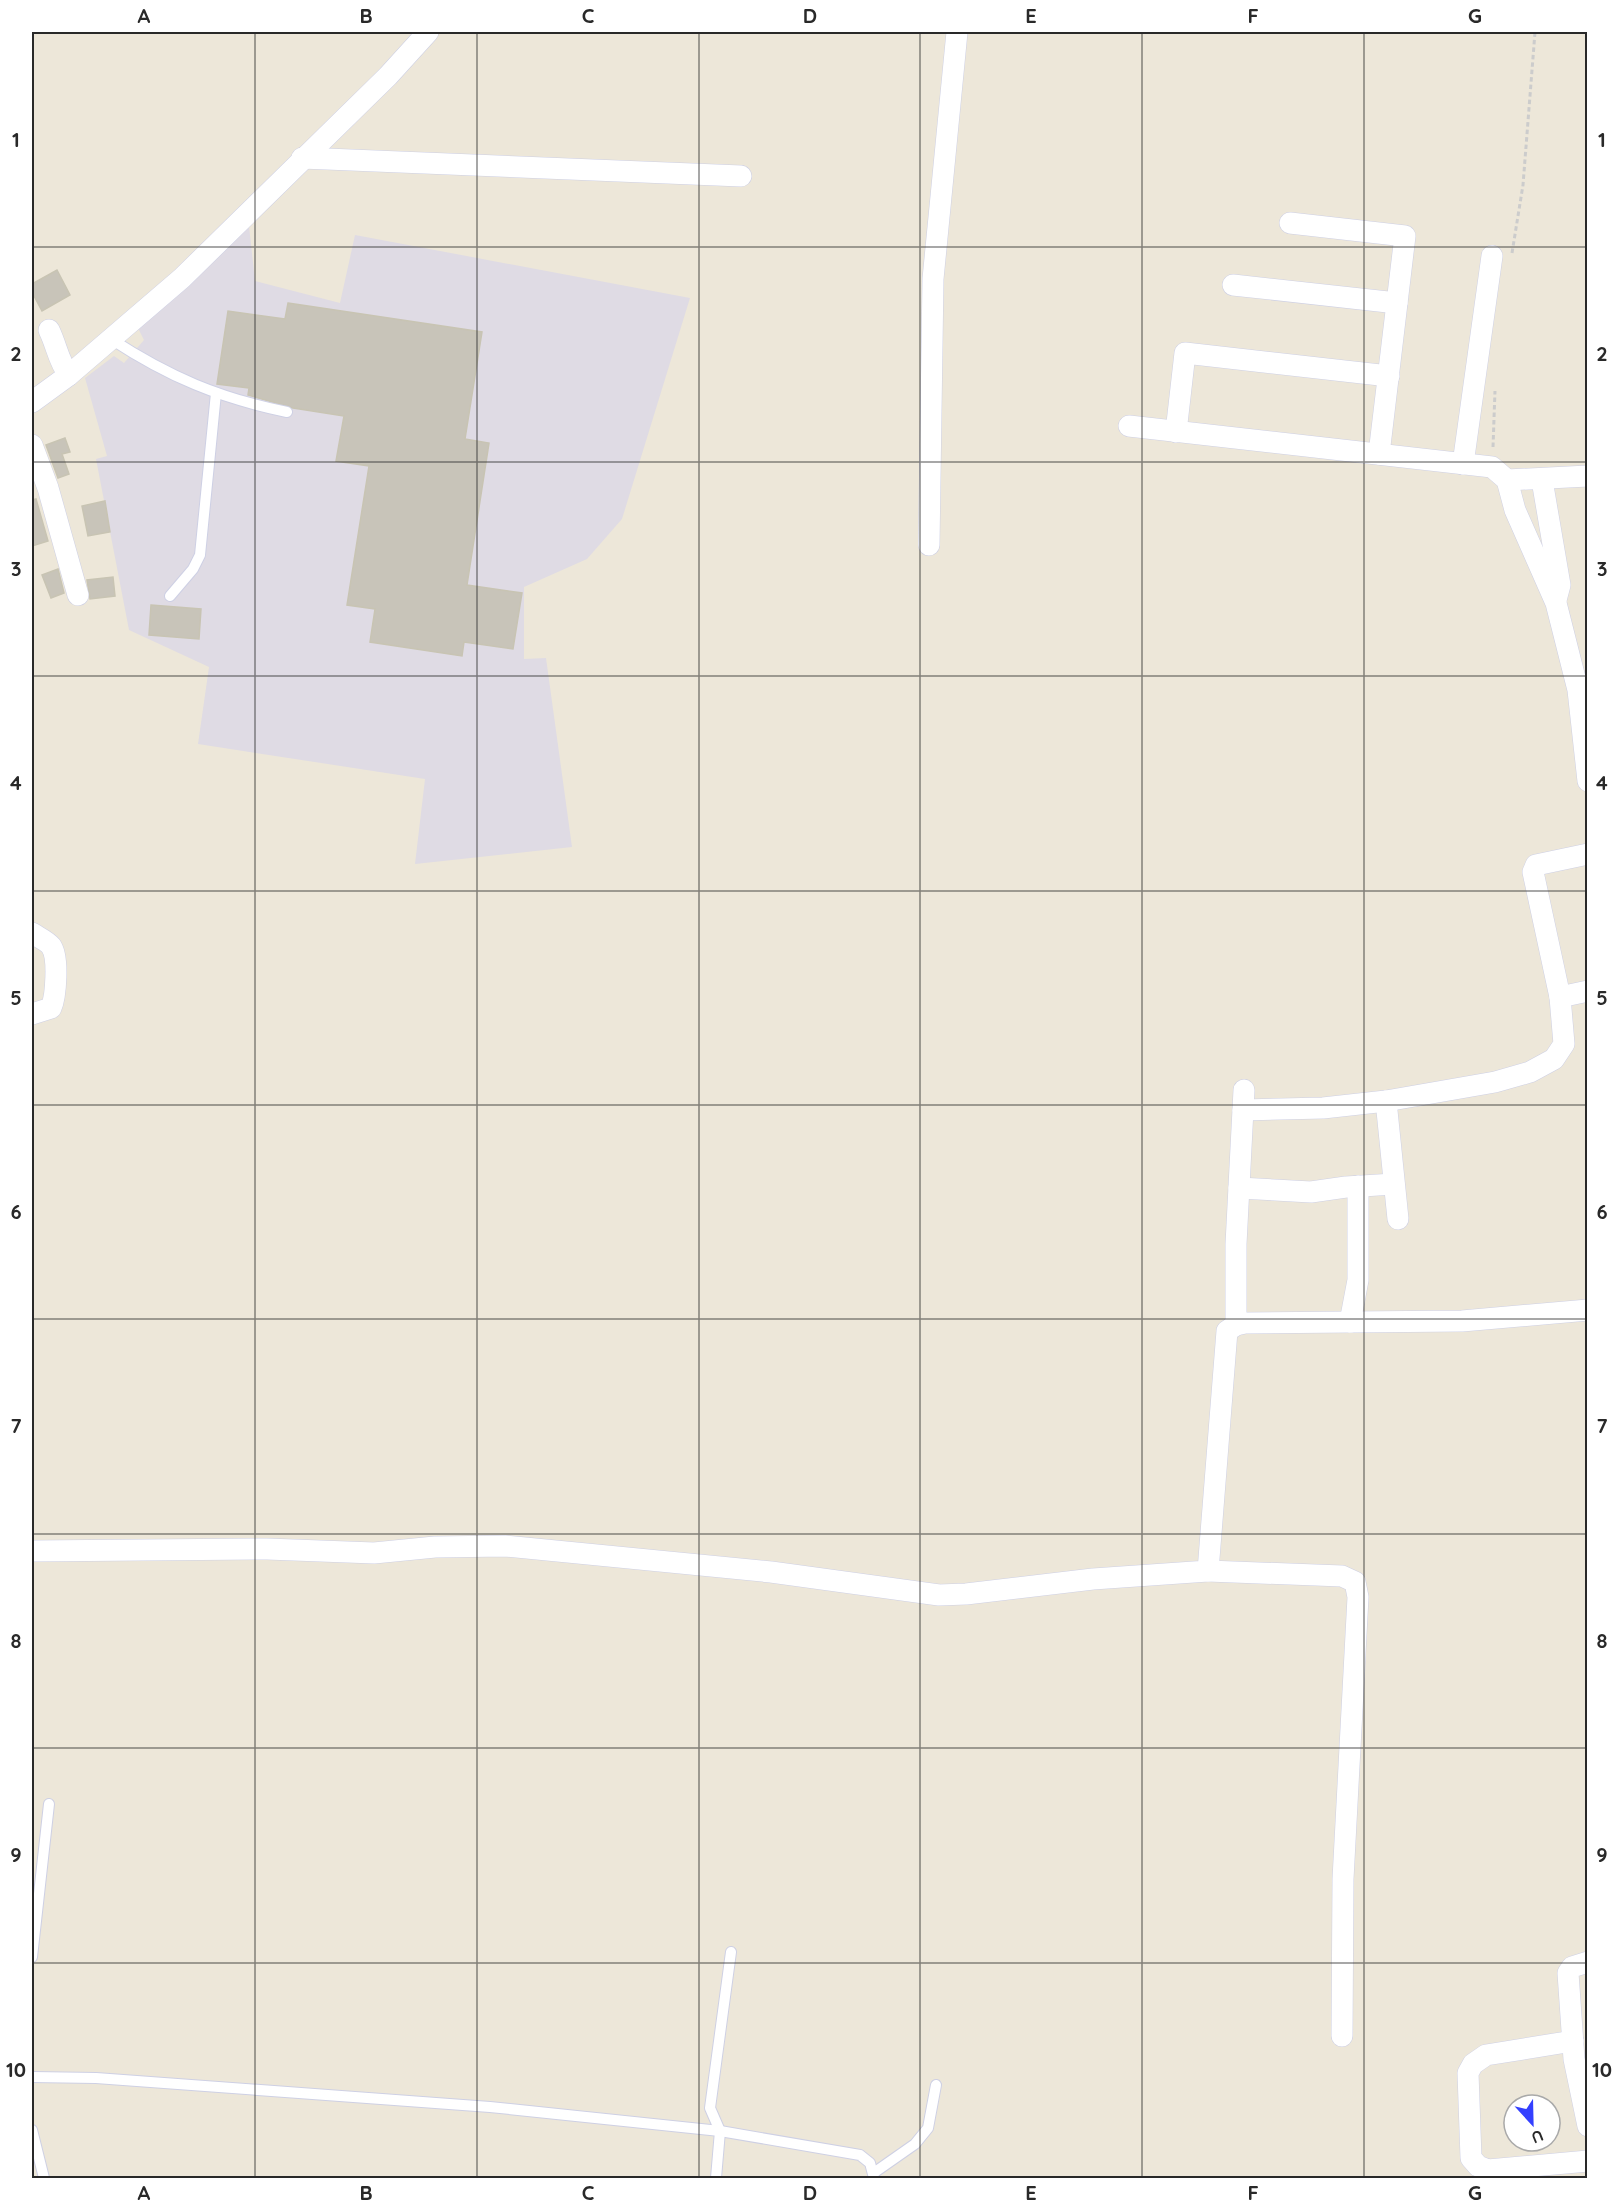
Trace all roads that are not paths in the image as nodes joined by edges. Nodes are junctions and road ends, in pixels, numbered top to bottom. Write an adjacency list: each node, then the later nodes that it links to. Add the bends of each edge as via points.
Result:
1 (428, 32): 3 (street)
2 (957, 32): 24 (street, via 933,279)
3 (302, 158): 4 (street); 10 (street, via 182,278)
4 (741, 176)
5 (1290, 224): 8 (street, via 1405,236)
6 (1501, 258): 20 (street)
7 (1233, 285): 8 (street)
8 (1397, 303): 12 (street)
9 (49, 330): 11 (street, via 60,351 59,362)
10 (111, 339): 11 (street); 13 (lane, via 184,382)
11 (69, 375): 14 (street)
12 (1389, 376): 17 (street, via 1185,353); 19 (street)
13 (216, 393): 15 (lane); 26 (lane, via 200,555)
14 (32, 402)
15 (287, 412)
16 (1129, 426): 17 (street)
17 (1176, 432): 19 (street)
18 (32, 445): 25 (street)
19 (1379, 454): 20 (street)
20 (1464, 464): 21 (street)
21 (1500, 473): 23 (street); 27 (street)
22 (1587, 476): 23 (street)
23 (1542, 480): 27 (street, via 1560,585)
24 (929, 545)
25 (78, 595)
26 (170, 596)
27 (1556, 603): 28 (street, via 1578,690)
28 (1587, 781)
29 (1587, 854): 32 (street, via 1536,865 1533,872)
30 (32, 933): 33 (street, via 51,946 55,954 56,998 51,1008)
31 (1587, 991): 32 (street)
32 (1560, 997): 34 (street, via 1564,1044 1545,1065 1495,1082)
33 (32, 1014)
34 (1386, 1101): 35 (street); 37 (street, via 1323,1108 1244,1100)
35 (1394, 1184): 36 (street); 38 (street)
36 (1358, 1186): 37 (street, via 1311,1192); 40 (street, via 1358,1280)
37 (1239, 1188): 41 (street)
38 (1398, 1219)
39 (1587, 1310): 40 (street, via 1462,1321)
40 (1350, 1322): 41 (street)
41 (1236, 1324): 43 (street, via 1227,1331)
42 (32, 1551): 43 (street, via 374,1553 505,1546 771,1572 939,1595)
43 (1208, 1571): 48 (street, via 1342,1576 1352,1579 1357,1587 1343,1879)
44 (49, 1804): 46 (lane)
45 (731, 1952): 54 (lane, via 710,2108)
46 (32, 1957)
47 (1587, 1962): 49 (street, via 1572,1967 1568,1973)
48 (1342, 2036)
49 (1578, 2052): 52 (street); 55 (street, via 1486,2055 1473,2064 1468,2073 1471,2158 1488,2170)
50 (32, 2077): 54 (lane, via 96,2078 490,2107)
51 (936, 2085): 56 (lane, via 928,2128 915,2144)
52 (1587, 2126)
53 (32, 2130): 57 (lane)
54 (720, 2131): 56 (lane, via 860,2155 870,2163); 58 (lane)
55 (1587, 2161)
56 (874, 2175)
57 (44, 2178)
58 (716, 2178)

